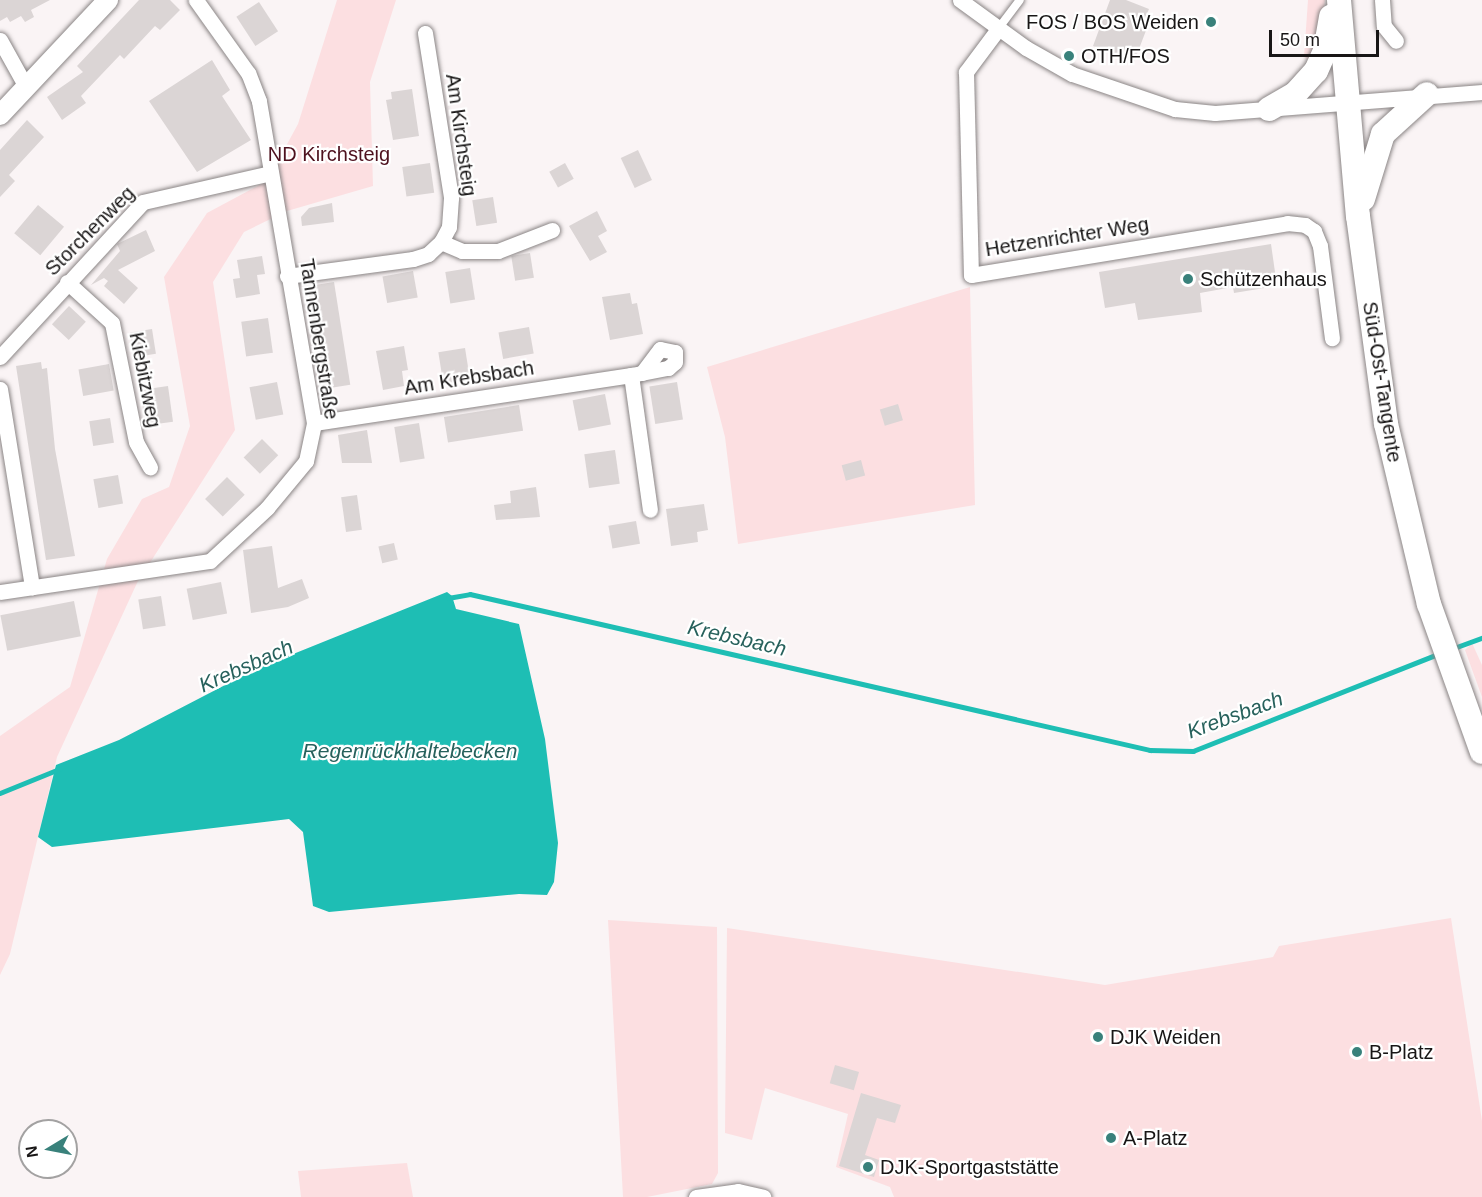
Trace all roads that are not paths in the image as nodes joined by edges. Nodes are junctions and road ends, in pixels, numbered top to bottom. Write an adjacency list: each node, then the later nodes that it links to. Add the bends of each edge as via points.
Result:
1 (108, 0): 12 (street)
2 (196, 0): 18 (street, Tannenbergstraße, via 248,73 259,101)
3 (960, 0): 8 (street)
4 (1020, 0): 8 (lane)
5 (1334, 0): 16 (main road, via 1325,51 1316,71 1295,94)
6 (1339, 0): 15 (main road, Süd-Ost-Tangente)
7 (1382, 0): 11 (street, via 1384,26)
8 (998, 28): 16 (street, via 1072,74 1126,95 1175,109 1215,113); 24 (street, Hetzenrichter Weg, via 966,72 971,275 1287,223 1305,225 1314,231 1320,246)
9 (425, 33): 21 (street, Am Kirchsteig, via 451,198 449,227)
10 (0, 39): 12 (street)
11 (1396, 41)
12 (26, 87): 17 (street)
13 (1482, 92): 14 (street)
14 (1427, 94): 15 (street); 19 (main road, via 1383,134)
15 (1347, 102): 16 (street); 19 (main road, Süd-Ost-Tangente)
16 (1269, 110)
17 (0, 115)
18 (271, 173): 22 (street, Tannenbergstraße); 23 (street, Storchenweg, via 143,202)
19 (1358, 216): 33 (main road, Süd-Ost-Tangente, via 1386,424 1429,604 1456,689)
20 (552, 230): 21 (street, via 498,251 462,251)
21 (441, 242): 22 (street, via 428,254 413,259)
22 (287, 276): 27 (street, Tannenbergstraße)
23 (67, 282): 25 (street, Storchenweg); 28 (street, Kiebitzweg, via 112,323 136,442)
24 (1332, 338)
25 (0, 357)
26 (0, 389): 29 (street)
27 (314, 423): 30 (street, Am Krebsbach, via 636,374); 31 (street, Tannenbergstraße, via 306,461 267,508 210,561)
28 (150, 467)
29 (6, 470): 31 (street)
30 (650, 510)
31 (32, 587): 32 (street, Tannenbergstraße)
32 (0, 592)
33 (1482, 752)
34 (696, 1197): 35 (street, via 738,1191)
35 (763, 1197)

